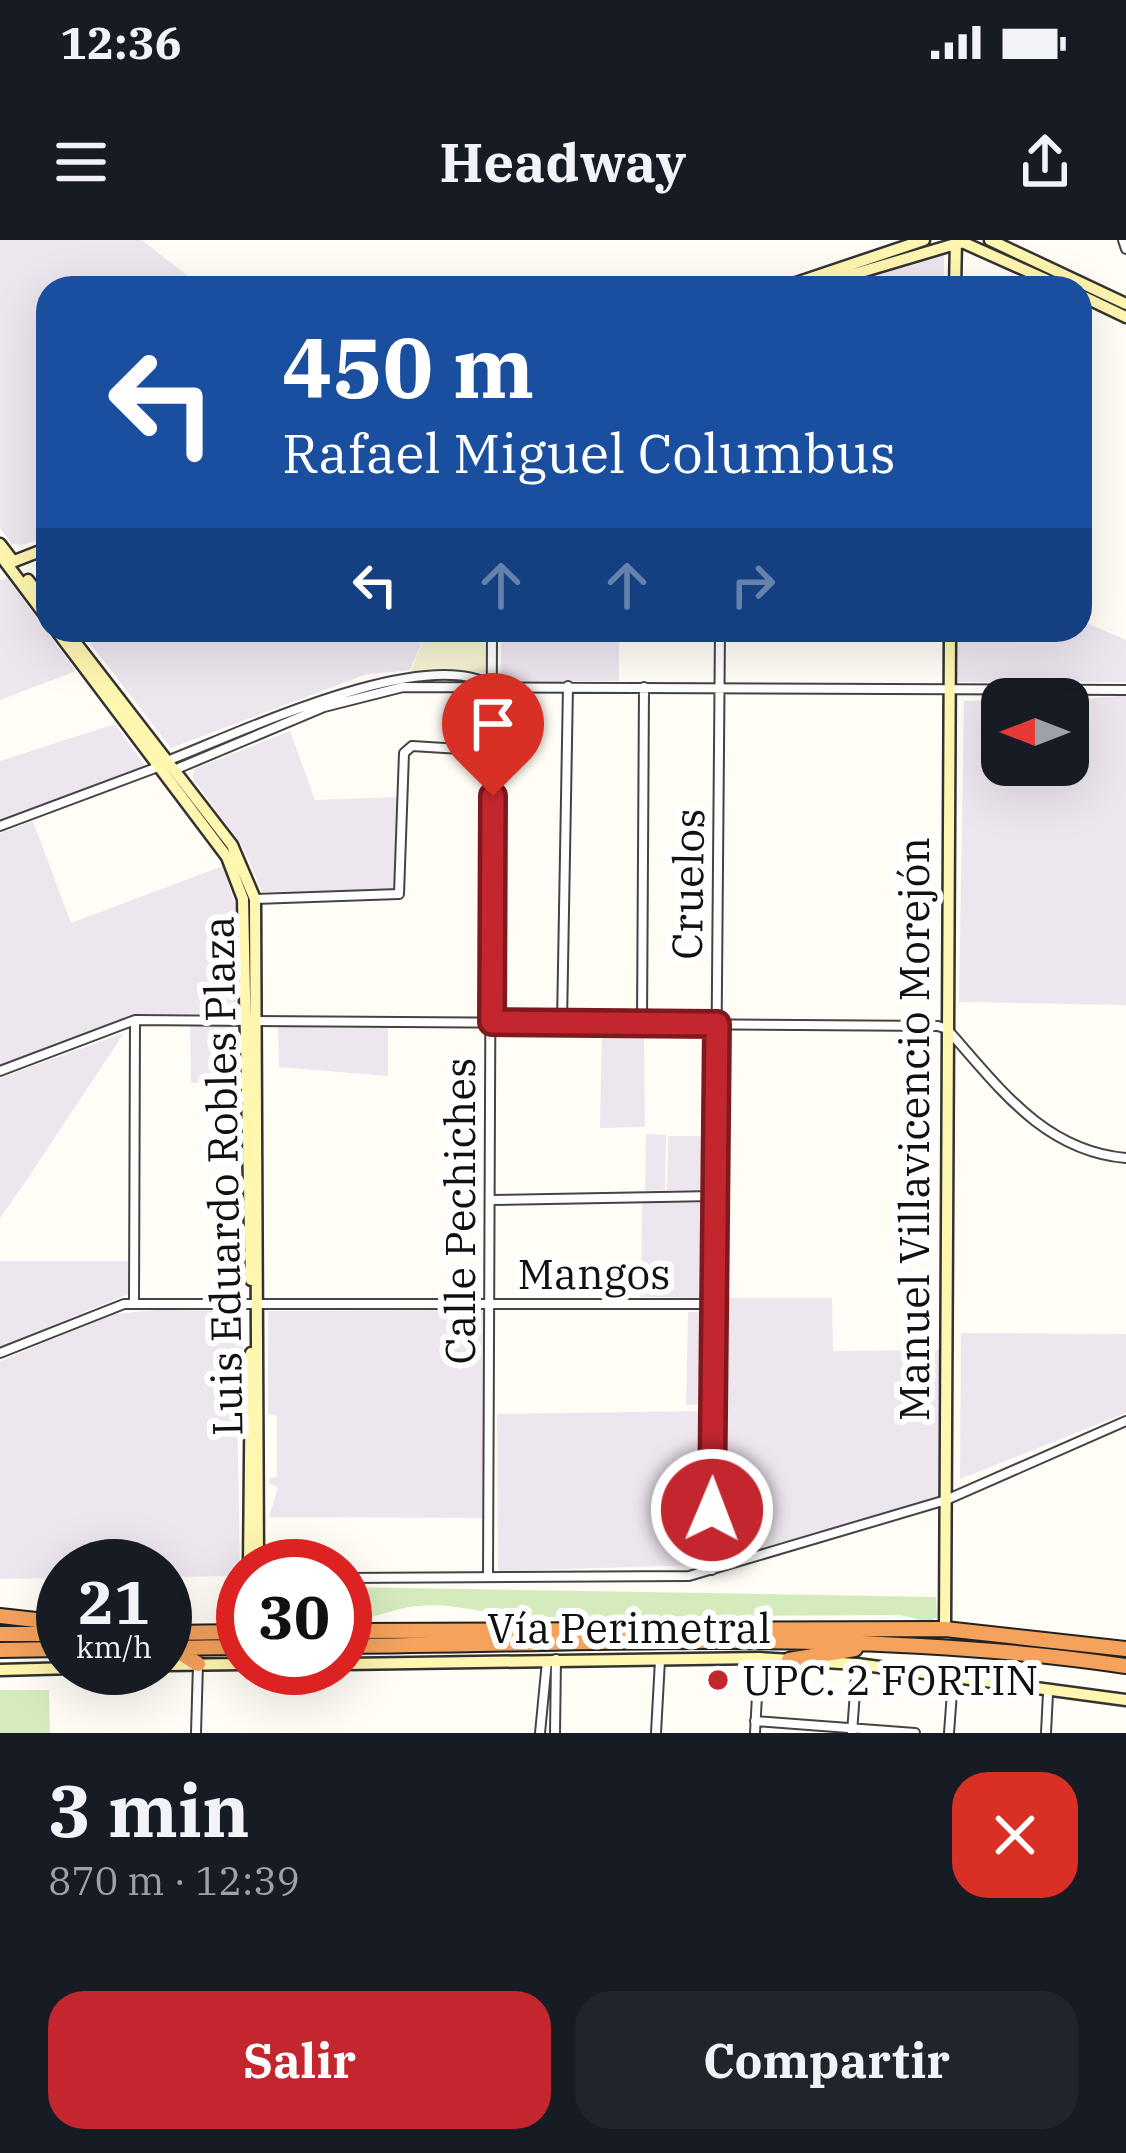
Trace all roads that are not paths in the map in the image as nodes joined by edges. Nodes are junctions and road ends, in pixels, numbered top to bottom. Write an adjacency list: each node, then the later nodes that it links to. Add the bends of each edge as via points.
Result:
1 (924, 240): 6 (street)
2 (990, 240): 10 (street)
3 (1124, 240): 5 (street)
4 (956, 241): 7 (street); 8 (street); 9 (street)
5 (1126, 249)
6 (817, 276)
7 (844, 276)
8 (955, 276)
9 (1040, 276)
10 (1066, 276)
11 (1092, 288): 13 (street)
12 (1092, 301): 14 (street)
13 (1126, 304)
14 (1126, 317)
15 (0, 544): 17 (street)
16 (36, 556): 17 (street)
17 (7, 565): 18 (street); 19 (street)
18 (36, 594)
19 (36, 603)
20 (66, 642): 32 (street, Luis Eduardo Robles Plaza)
21 (75, 642): 32 (street, Luis Eduardo Robles Plaza)
22 (492, 642): 25 (street, Calle Pechiches)
23 (720, 642): 27 (street, Cruelos)
24 (950, 642): 29 (street, Manuel Villavicencio Morejón)
25 (492, 686): 26 (street); 31 (street, Calle Pechiches); 32 (street, via 368,693)
26 (568, 686): 28 (street); 38 (street)
27 (720, 686): 28 (street); 29 (street); 40 (street, Cruelos)
28 (644, 687): 39 (street)
29 (950, 689): 30 (street); 41 (street, Manuel Villavicencio Morejón)
30 (1126, 690)
31 (493, 751): 34 (street, via 404,752 399,894); 37 (street, Calle Pechiches)
32 (166, 766): 33 (street); 34 (street, Luis Eduardo Robles Plaza, via 232,845); 36 (street, Luis Eduardo Robles Plaza, via 238,883)
33 (0, 826)
34 (255, 899): 36 (street, Luis Eduardo Robles Plaza)
35 (136, 1020): 36 (street); 42 (street); 47 (street)
36 (253, 1021): 37 (street); 46 (street, Luis Eduardo Robles Plaza)
37 (492, 1022): 38 (street); 45 (street, Calle Pechiches)
38 (562, 1023): 39 (street)
39 (642, 1023): 40 (street)
40 (717, 1024): 41 (street); 44 (street, Cruelos)
41 (947, 1029): 43 (street, via 1023,1114 1070,1144); 52 (street, Manuel Villavicencio Morejón)
42 (0, 1071)
43 (1126, 1158)
44 (715, 1196): 45 (street); 49 (street, Cruelos)
45 (490, 1200): 48 (street, Calle Pechiches)
46 (255, 1303): 47 (street, Mangos); 48 (street, Mangos); 53 (street, Luis Eduardo Robles Plaza)
47 (134, 1304): 50 (street, Mangos, via 88,1314)
48 (490, 1304): 49 (street, Mangos); 55 (street, Calle Pechiches)
49 (714, 1304): 54 (street, Cruelos)
50 (0, 1353)
51 (1126, 1421): 52 (street)
52 (946, 1500): 54 (street); 59 (street, Manuel Villavicencio Morejón)
53 (254, 1539)
54 (712, 1570): 55 (street)
55 (488, 1577): 56 (street)
56 (372, 1578)
57 (0, 1616): 58 (highway)
58 (36, 1620)
59 (945, 1629): 60 (highway, Vía Perimetral); 65 (highway, Vía Perimetral)
60 (372, 1631)
61 (0, 1634): 62 (highway)
62 (36, 1634)
63 (888, 1643): 64 (highway, Vía Perimetral); 71 (highway); 80 (highway, Vía Perimetral)
64 (372, 1646)
65 (1126, 1648)
66 (36, 1649): 67 (highway)
67 (0, 1650)
68 (661, 1658): 69 (street, Vía Perimetral); 70 (street, Vía Perimetral); 89 (street)
69 (759, 1658): 71 (street, Vía Perimetral); 84 (street)
70 (552, 1659): 73 (street, Vía Perimetral); 87 (street); 88 (street)
71 (789, 1660): 77 (street, Vía Perimetral)
72 (192, 1661): 75 (highway)
73 (372, 1663)
74 (192, 1664): 75 (street)
75 (198, 1664): 76 (street); 86 (street)
76 (216, 1664)
77 (857, 1664): 81 (street, Vía Perimetral); 85 (street)
78 (36, 1669): 79 (street)
79 (0, 1670)
80 (1126, 1670)
81 (953, 1679): 82 (street, Vía Perimetral); 92 (street)
82 (1048, 1693): 83 (street, Vía Perimetral); 93 (street)
83 (1126, 1700)
84 (755, 1721): 85 (street); 90 (street)
85 (852, 1729): 91 (street)
86 (196, 1733)
87 (539, 1733)
88 (555, 1733)
89 (656, 1733)
90 (754, 1733)
91 (915, 1733)
92 (950, 1733)
93 (1046, 1733)

